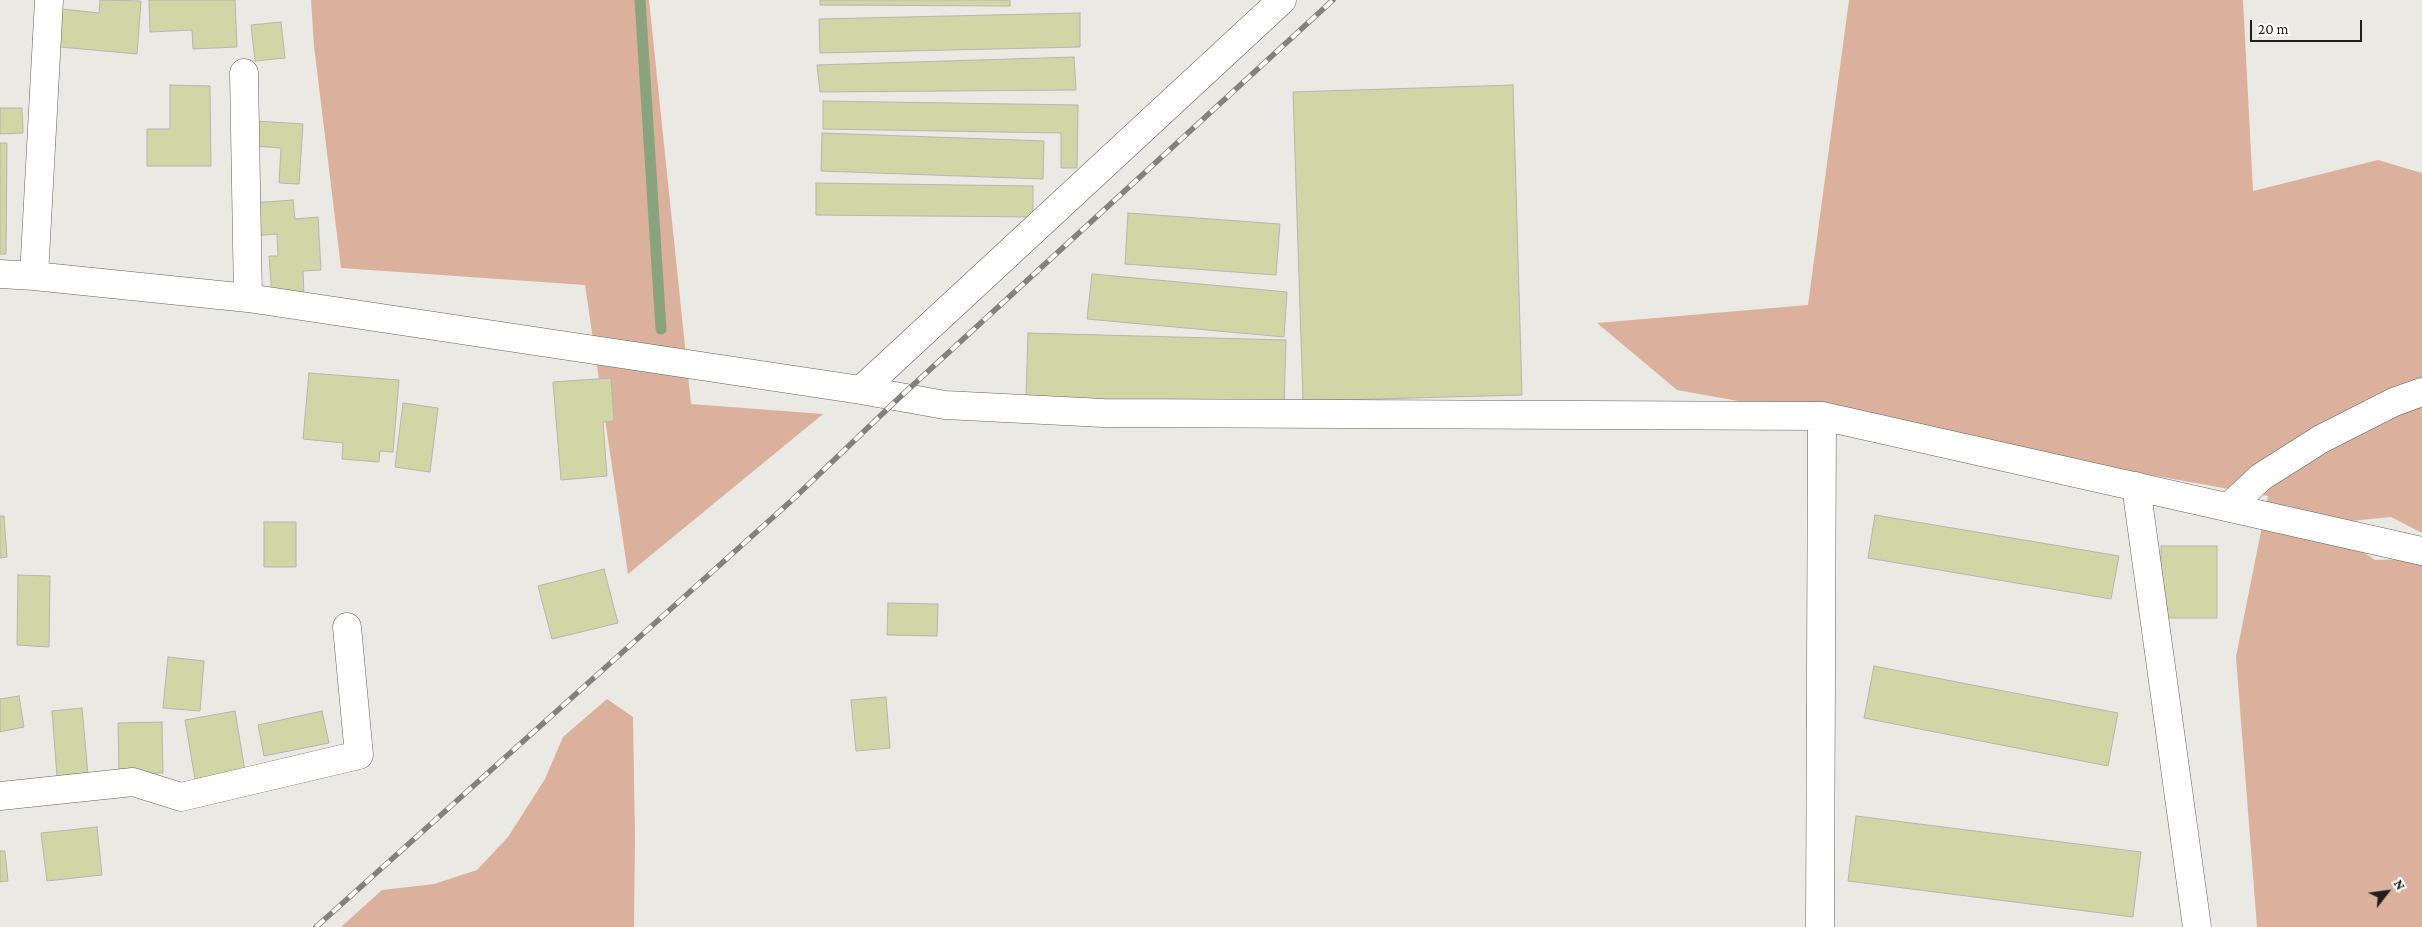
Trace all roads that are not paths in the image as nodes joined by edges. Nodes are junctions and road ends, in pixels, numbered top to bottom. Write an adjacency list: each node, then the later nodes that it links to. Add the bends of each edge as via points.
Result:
1 (49, 0): 5 (street)
2 (1282, 0): 7 (street)
3 (244, 73): 6 (street)
4 (0, 274): 5 (street)
5 (34, 276): 6 (street)
6 (248, 298): 7 (street)
7 (861, 390): 9 (street, via 944,405 1103,413)
8 (2422, 392): 11 (street, via 2394,402 2321,439 2261,477)
9 (1822, 416): 10 (street); 15 (street)
10 (2136, 486): 11 (street); 16 (street)
11 (2229, 507): 12 (street)
12 (2422, 551)
13 (347, 627): 14 (street, via 359,756 181,797 133,782)
14 (0, 796)
15 (1820, 927)
16 (2197, 927)

